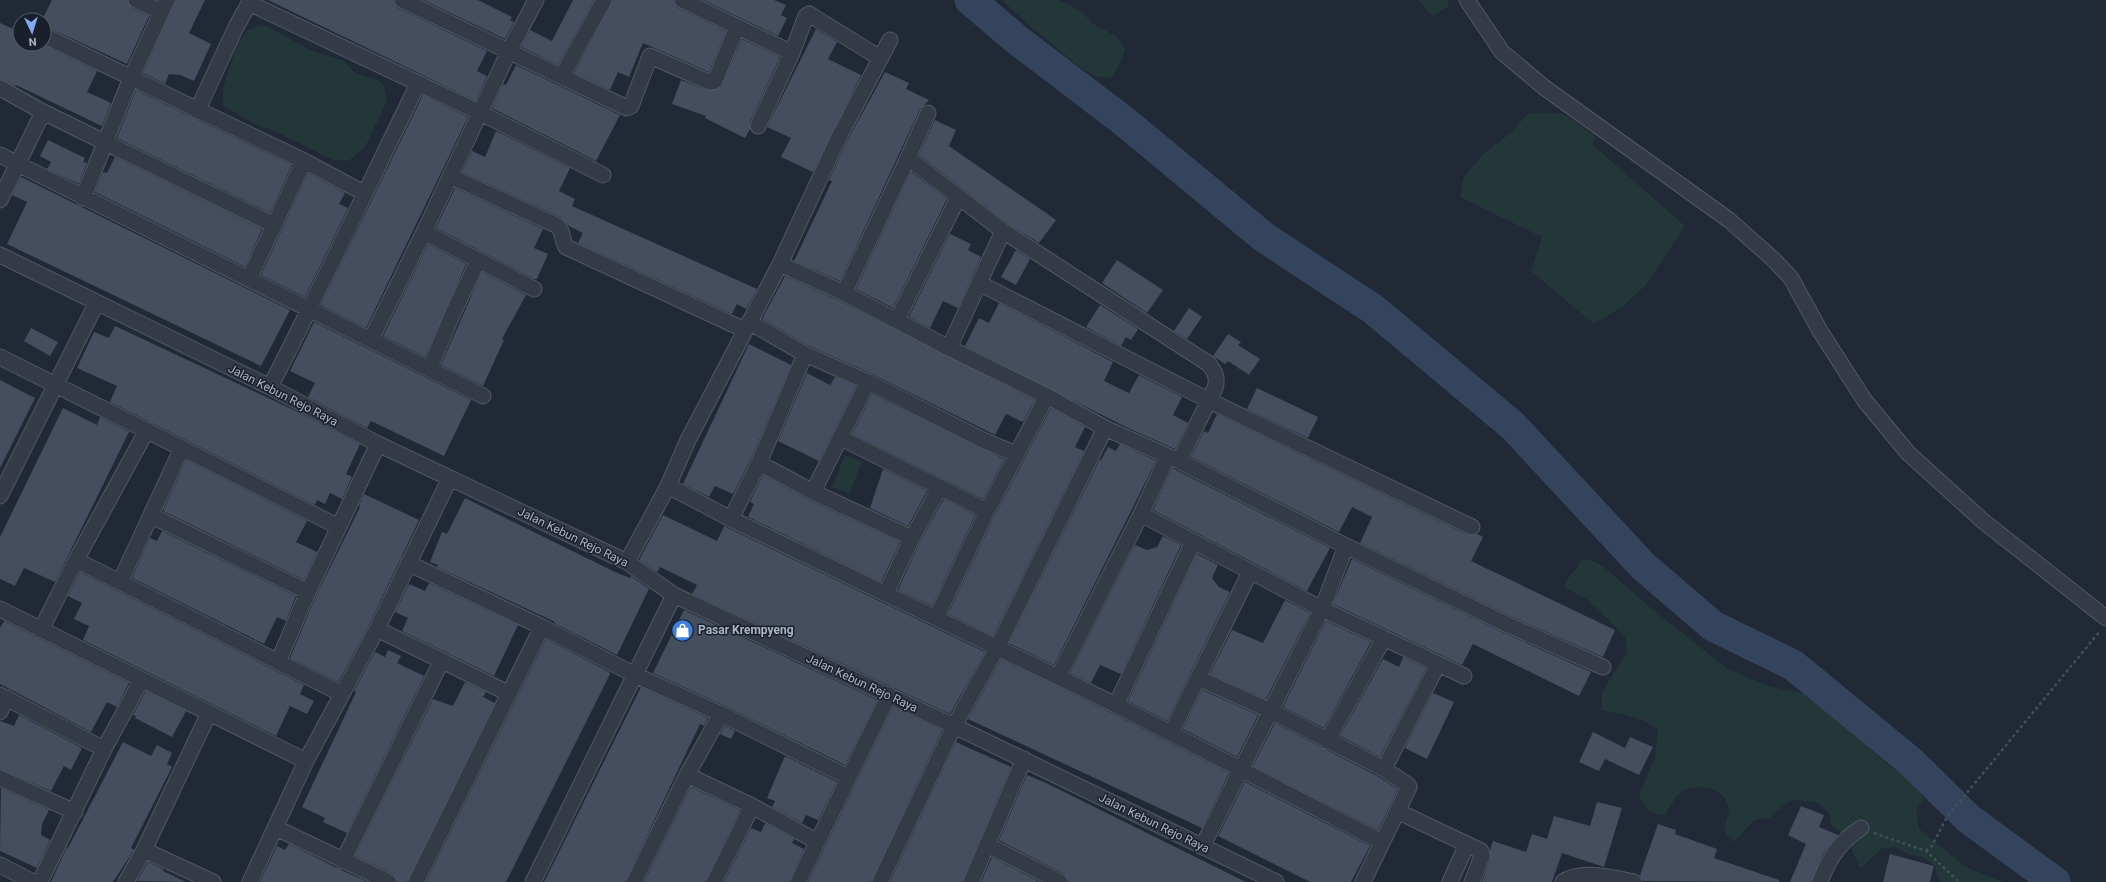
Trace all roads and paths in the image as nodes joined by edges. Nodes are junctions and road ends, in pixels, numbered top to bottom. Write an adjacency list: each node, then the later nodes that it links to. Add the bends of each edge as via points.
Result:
1 (136, 0): 8 (street)
2 (402, 0): 12 (street)
3 (536, 0): 12 (street)
4 (604, 0): 15 (street)
5 (682, 0): 9 (street)
6 (1467, 0): 93 (street, via 1502,52 1551,92 1728,220 1773,259 1791,278 1820,331 1865,401 1908,453)
7 (250, 2): 17 (street); 19 (street)
8 (164, 6): 16 (street)
9 (737, 27): 13 (street); 15 (street, via 715,81 709,82 650,56 631,106 627,108)
10 (52, 39): 16 (street)
11 (890, 40): 14 (street)
12 (509, 51): 15 (street); 21 (street)
13 (792, 53): 14 (street, via 809,14); 23 (street)
14 (880, 58): 40 (street, via 838,139)
15 (562, 76)
16 (131, 78): 19 (street); 24 (street)
17 (418, 84): 21 (street); 31 (street)
18 (0, 88): 20 (street)
19 (197, 111): 27 (street)
20 (43, 112): 24 (street); 28 (street)
21 (481, 113): 29 (street); 30 (street)
22 (928, 113): 26 (street)
23 (758, 126)
24 (105, 142): 32 (street); 35 (street)
25 (0, 155): 28 (street)
26 (908, 158): 33 (street); 44 (street)
27 (304, 161): 31 (street); 35 (street)
28 (18, 164): 32 (street); 34 (street)
29 (603, 175)
30 (450, 176): 37 (street); 48 (street, via 558,226 566,247)
31 (364, 193): 46 (street)
32 (83, 198): 41 (street)
33 (958, 198): 36 (street); 47 (street)
34 (0, 200)
35 (274, 225): 41 (street)
36 (1003, 231): 42 (street); 59 (street, via 1209,364 1217,379)
37 (424, 232): 39 (street); 49 (street)
38 (0, 255): 45 (street, Jalan Kebun Rejo Raya)
39 (478, 261): 43 (street); 53 (street)
40 (780, 264): 44 (street); 48 (street)
41 (249, 279): 46 (street)
42 (979, 282): 50 (street); 59 (street)
43 (534, 289)
44 (844, 293): 47 (street)
45 (96, 304): 55 (street); 56 (street, Jalan Kebun Rejo Raya)
46 (310, 310): 49 (street); 56 (street)
47 (897, 320): 50 (street)
48 (747, 326): 51 (street); 69 (street, via 688,440)
49 (371, 339): 53 (street)
50 (949, 348): 58 (street)
51 (805, 354): 54 (street); 67 (street)
52 (0, 357): 55 (street)
53 (430, 368): 57 (street)
54 (868, 382): 62 (street); 65 (street)
55 (55, 384): 61 (street); 72 (street)
56 (270, 387): 63 (street, Jalan Kebun Rejo Raya)
57 (483, 396)
58 (1047, 396): 60 (street); 65 (street)
59 (1210, 401): 66 (street); 78 (street, via 1302,443)
60 (1105, 428): 66 (street); 98 (street)
61 (147, 430): 64 (street); 82 (street)
62 (841, 438): 70 (street); 71 (street)
63 (378, 444): 68 (street, Jalan Kebun Rejo Raya); 77 (street)
64 (182, 448): 75 (street); 77 (street)
65 (1016, 454): 73 (street)
66 (1174, 458): 74 (street); 81 (street)
67 (759, 463): 71 (street); 76 (street)
68 (450, 478): 83 (street, Jalan Kebun Rejo Raya); 84 (street)
69 (668, 486): 76 (street); 83 (street)
70 (940, 487): 73 (street); 79 (street)
71 (813, 492): 79 (street)
72 (0, 496)
73 (987, 511): 92 (street)
74 (1141, 514): 80 (street); 105 (street)
75 (152, 516): 86 (street); 87 (street)
76 (731, 520): 88 (street)
77 (339, 527): 87 (street)
78 (1472, 527)
79 (912, 538): 88 (street)
80 (1193, 542): 85 (street); 112 (street)
81 (1346, 546): 91 (street); 102 (street, via 1506,624)
82 (76, 560): 86 (street); 96 (street)
83 (627, 562): 89 (street, Jalan Kebun Rejo Raya)
84 (408, 563): 94 (street); 95 (street)
85 (1250, 572): 91 (street); 106 (street)
86 (120, 582): 99 (street)
87 (308, 592): 99 (street)
88 (886, 593): 92 (street)
89 (674, 595): 103 (street); 110 (street, Jalan Kebun Rejo Raya)
90 (0, 609): 96 (street)
91 (1322, 609): 97 (street); 113 (street)
92 (936, 618): 98 (street)
93 (2104, 624): 139 (path, via 1947,816 1932,846)
94 (542, 627): 103 (street); 109 (street)
95 (377, 629): 100 (street); 108 (street)
96 (41, 630): 107 (street)
97 (1384, 638): 101 (street); 119 (street)
98 (997, 648): 105 (street); 117 (street)
99 (278, 662): 108 (street)
100 (441, 662): 109 (street); 140 (street)
101 (1438, 664): 104 (street); 124 (street)
102 (1603, 667)
103 (635, 675): 116 (street); 149 (street)
104 (1464, 676)
105 (1058, 677): 112 (street)
106 (1198, 678): 113 (street); 118 (street)
107 (141, 681): 115 (street); 120 (street)
108 (342, 694): 122 (street)
109 (508, 694): 148 (street)
110 (888, 695): 117 (street, Jalan Kebun Rejo Raya); 126 (street)
111 (4, 696): 114 (street); 120 (street)
112 (1116, 705): 118 (street)
113 (1271, 711): 119 (street); 123 (street)
114 (0, 712)
115 (209, 713): 122 (street); 138 (street)
116 (721, 714): 125 (street); 126 (street)
117 (954, 726): 121 (street, Jalan Kebun Rejo Raya); 153 (street)
118 (1172, 733): 123 (street)
119 (1327, 741): 124 (street)
120 (104, 749): 130 (street)
121 (1024, 759): 136 (street); 137 (street, Jalan Kebun Rejo Raya)
122 (306, 761): 131 (street)
123 (1240, 768): 134 (street); 137 (street)
124 (1384, 769): 129 (street, via 1409,787)
125 (687, 775): 128 (street); 150 (street)
126 (848, 777): 133 (street)
127 (0, 778): 130 (street)
128 (752, 806): 133 (street); 151 (street)
129 (1397, 811): 134 (street); 135 (street)
130 (75, 812): 143 (street)
131 (276, 828): 140 (street); 146 (street)
132 (1861, 828): 139 (path); 162 (street, via 1839,847)
133 (816, 841): 152 (street)
134 (1382, 842): 157 (street)
135 (1467, 844): 158 (street); 159 (street, via 1482,853)
136 (988, 845): 154 (street); 155 (street)
137 (1202, 847): 156 (street, Jalan Kebun Rejo Raya)
138 (144, 850): 144 (street); 145 (street)
139 (1926, 851): 163 (path)
140 (343, 861): 147 (street)
141 (0, 865): 142 (street)
142 (33, 882)
143 (40, 882)
144 (126, 882)
145 (213, 882)
146 (250, 882)
147 (389, 882)
148 (416, 882)
149 (533, 882)
150 (634, 882)
151 (714, 882)
152 (798, 882)
153 (880, 882)
154 (971, 882)
155 (1060, 882)
156 (1276, 882)
157 (1363, 882)
158 (1450, 882)
159 (1472, 882)
160 (1563, 882): 161 (street, via 1573,878 1598,876)
161 (1634, 882)
162 (1820, 882)
163 (1958, 882)

